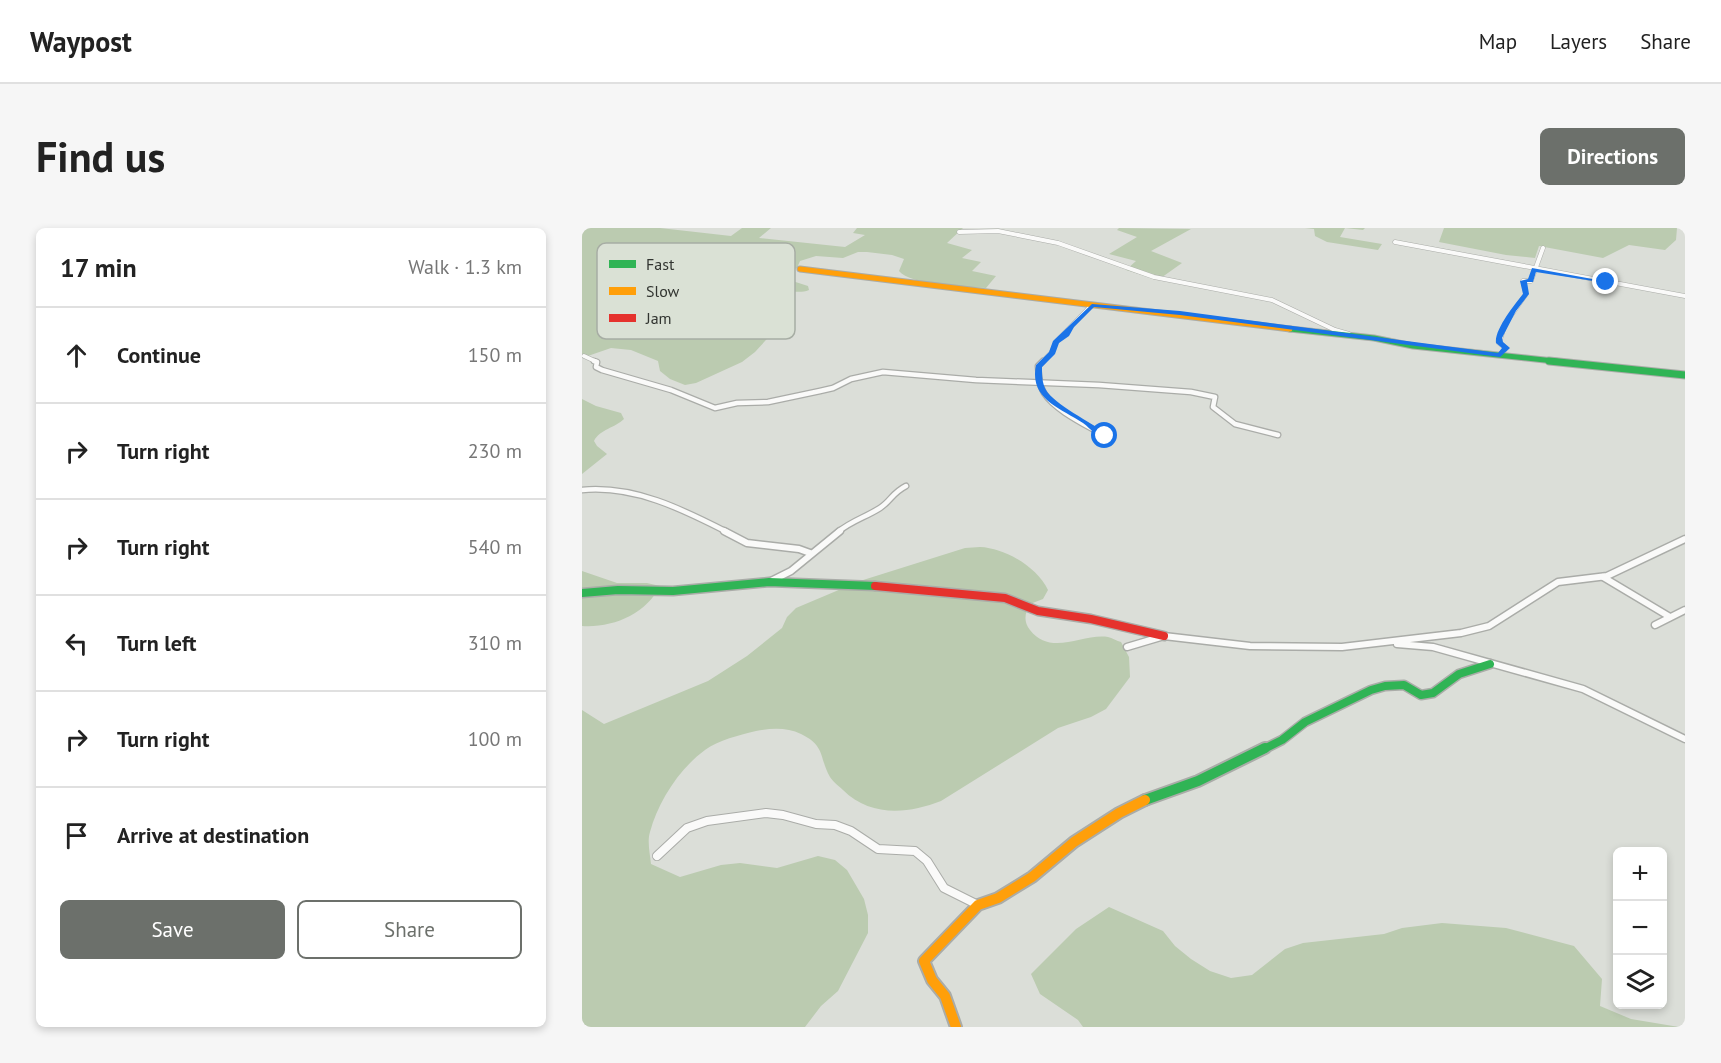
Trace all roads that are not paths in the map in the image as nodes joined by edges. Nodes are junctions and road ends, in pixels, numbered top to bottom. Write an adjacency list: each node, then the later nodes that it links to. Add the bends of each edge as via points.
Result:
1 (959, 232): 8 (street, via 998,231 1058,243 1154,277 1272,300)
2 (1395, 242): 5 (street)
3 (1543, 248): 5 (street)
4 (800, 269): 7 (street)
5 (1534, 270): 6 (street); 9 (street, via 1531,280 1523,281 1526,294 1499,338 1506,348)
6 (1685, 296)
7 (1092, 305): 8 (street); 12 (street, via 1038,366)
8 (1356, 336): 9 (street)
9 (1500, 355): 11 (street)
10 (584, 356): 12 (street, via 593,358 602,370 716,408 820,392 851,379 883,372)
11 (1685, 375)
12 (1039, 382): 13 (street, via 1215,397 1213,407 1235,424); 14 (street, via 1052,402)
13 (1278, 435)
14 (1110, 439)
15 (906, 486): 18 (street, via 894,492 882,507 849,523)
16 (582, 490): 18 (street, via 604,488 657,500 747,543)
17 (1685, 539): 19 (street)
18 (810, 553): 20 (street, via 790,571)
19 (1603, 577): 23 (street); 26 (street, via 1558,582 1489,626)
20 (769, 582): 21 (street, via 674,591); 25 (street, via 898,587 1005,598 1038,611)
21 (582, 593)
22 (1685, 610): 23 (street)
23 (1670, 617): 24 (street)
24 (1655, 625)
25 (1164, 636): 26 (street, via 1282,648); 27 (street)
26 (1382, 643): 28 (street, via 1433,647)
27 (1127, 647)
28 (1490, 664): 29 (street, via 1583,689); 31 (street, via 1459,674 1433,693 1421,695 1404,685 1386,686 1343,702 1298,726 1282,740 1198,781 1119,813 1074,842 1032,877)
29 (1685, 739)
30 (657, 856): 31 (street, via 687,828 707,821 766,813 783,815 835,825 878,849 915,851 927,861 945,888)
31 (978, 905): 32 (street, via 924,961 945,996)
32 (956, 1027)

